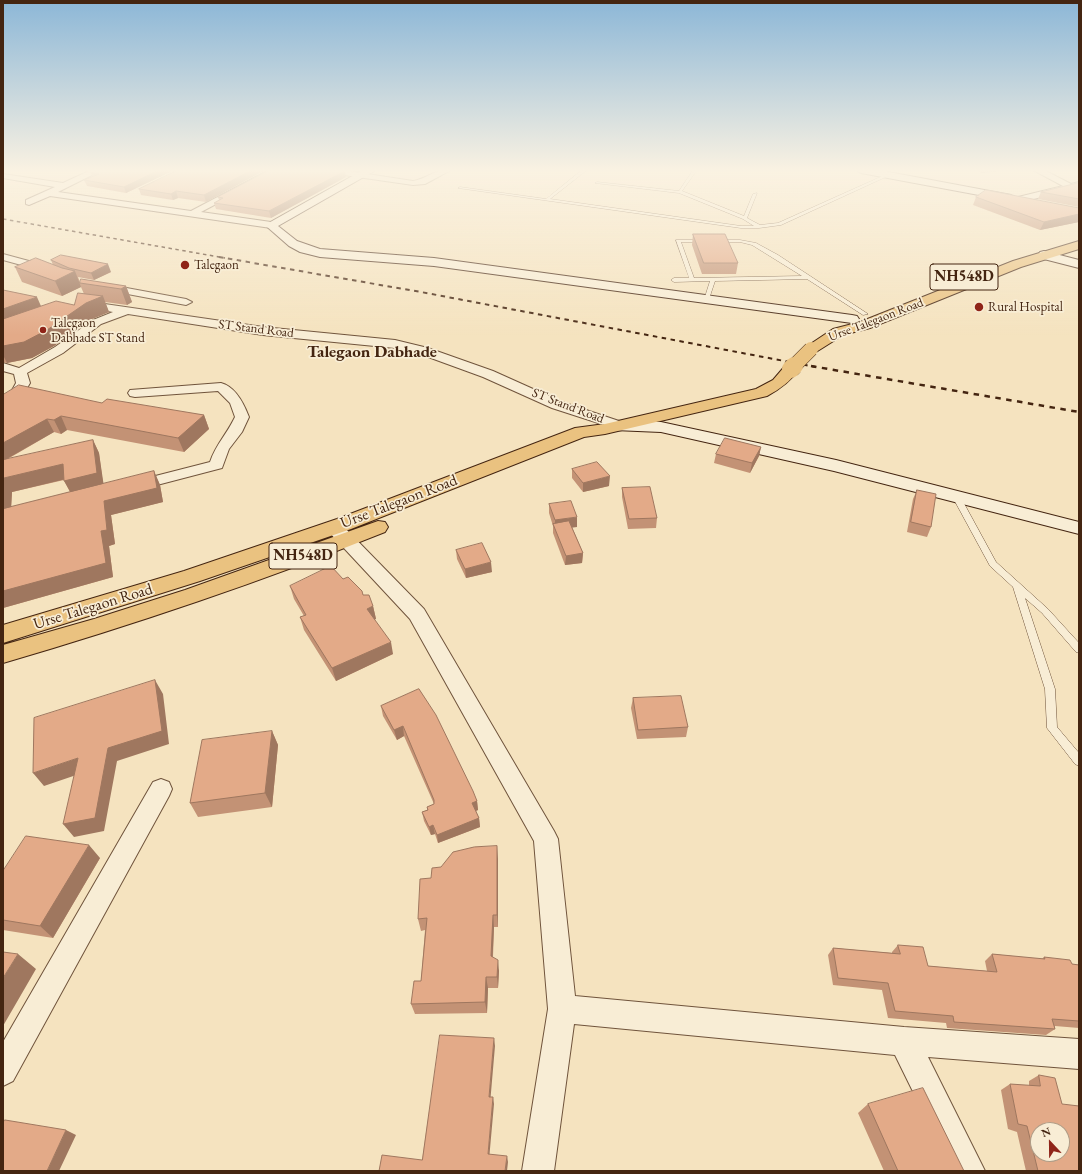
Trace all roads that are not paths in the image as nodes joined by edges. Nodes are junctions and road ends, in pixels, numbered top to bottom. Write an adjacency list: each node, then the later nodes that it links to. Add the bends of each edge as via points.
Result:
1 (271, 225): 17 (street, via 304,251 434,262)
2 (725, 225): 5 (lane)
3 (755, 225): 5 (lane)
4 (775, 225): 5 (lane)
5 (759, 228)
6 (1079, 239): 21 (highway, Urse Talegaon Road / NH548D, via 1022,255)
7 (1079, 245): 8 (highway, Urse Talegaon Road / NH548D)
8 (1044, 255): 10 (street); 22 (highway, Urse Talegaon Road / NH548D, via 865,325)
9 (3, 257): 11 (street)
10 (1079, 264)
11 (57, 274)
12 (807, 277): 13 (lane); 15 (lane, via 754,244 740,241 678,241); 21 (lane)
13 (713, 279): 15 (lane); 17 (lane)
14 (674, 280): 15 (lane)
15 (692, 280)
16 (92, 284): 20 (street, via 186,302)
17 (706, 299): 21 (street)
18 (71, 308): 19 (street, ST Stand Road, via 84,303)
19 (127, 310): 20 (street, ST Stand Road); 24 (street, via 97,322 59,350)
20 (166, 316): 27 (street, ST Stand Road, via 263,331 395,344 417,349 488,374 557,405)
21 (858, 317): 22 (highway, NH548D)
22 (838, 332): 27 (highway, Urse Talegaon Road / NH548D, bridge, via 810,349 779,383 761,393)
23 (3, 367): 24 (street)
24 (20, 372): 26 (street, via 23,383 16,395)
25 (135, 393): 28 (street, via 221,387 236,401 242,417 235,432 222,448 217,465)
26 (3, 403)
27 (608, 432): 29 (street, via 661,427); 31 (highway, NH548D)
28 (120, 490)
29 (956, 496): 30 (street); 32 (lane, via 993,564)
30 (1079, 528)
31 (340, 533): 33 (highway, Urse Talegaon Road / NH548D); 35 (highway, NH548D, via 191,596); 38 (street, via 417,614 546,839)
32 (1017, 585): 34 (lane, via 1045,611); 36 (lane, via 1050,689 1052,728)
33 (3, 634)
34 (1079, 649)
35 (3, 654)
36 (1079, 761)
37 (161, 789): 41 (street)
38 (562, 1009): 39 (street); 42 (street)
39 (904, 1041): 40 (street); 43 (street)
40 (1079, 1054)
41 (3, 1071)
42 (538, 1171)
43 (969, 1171)

